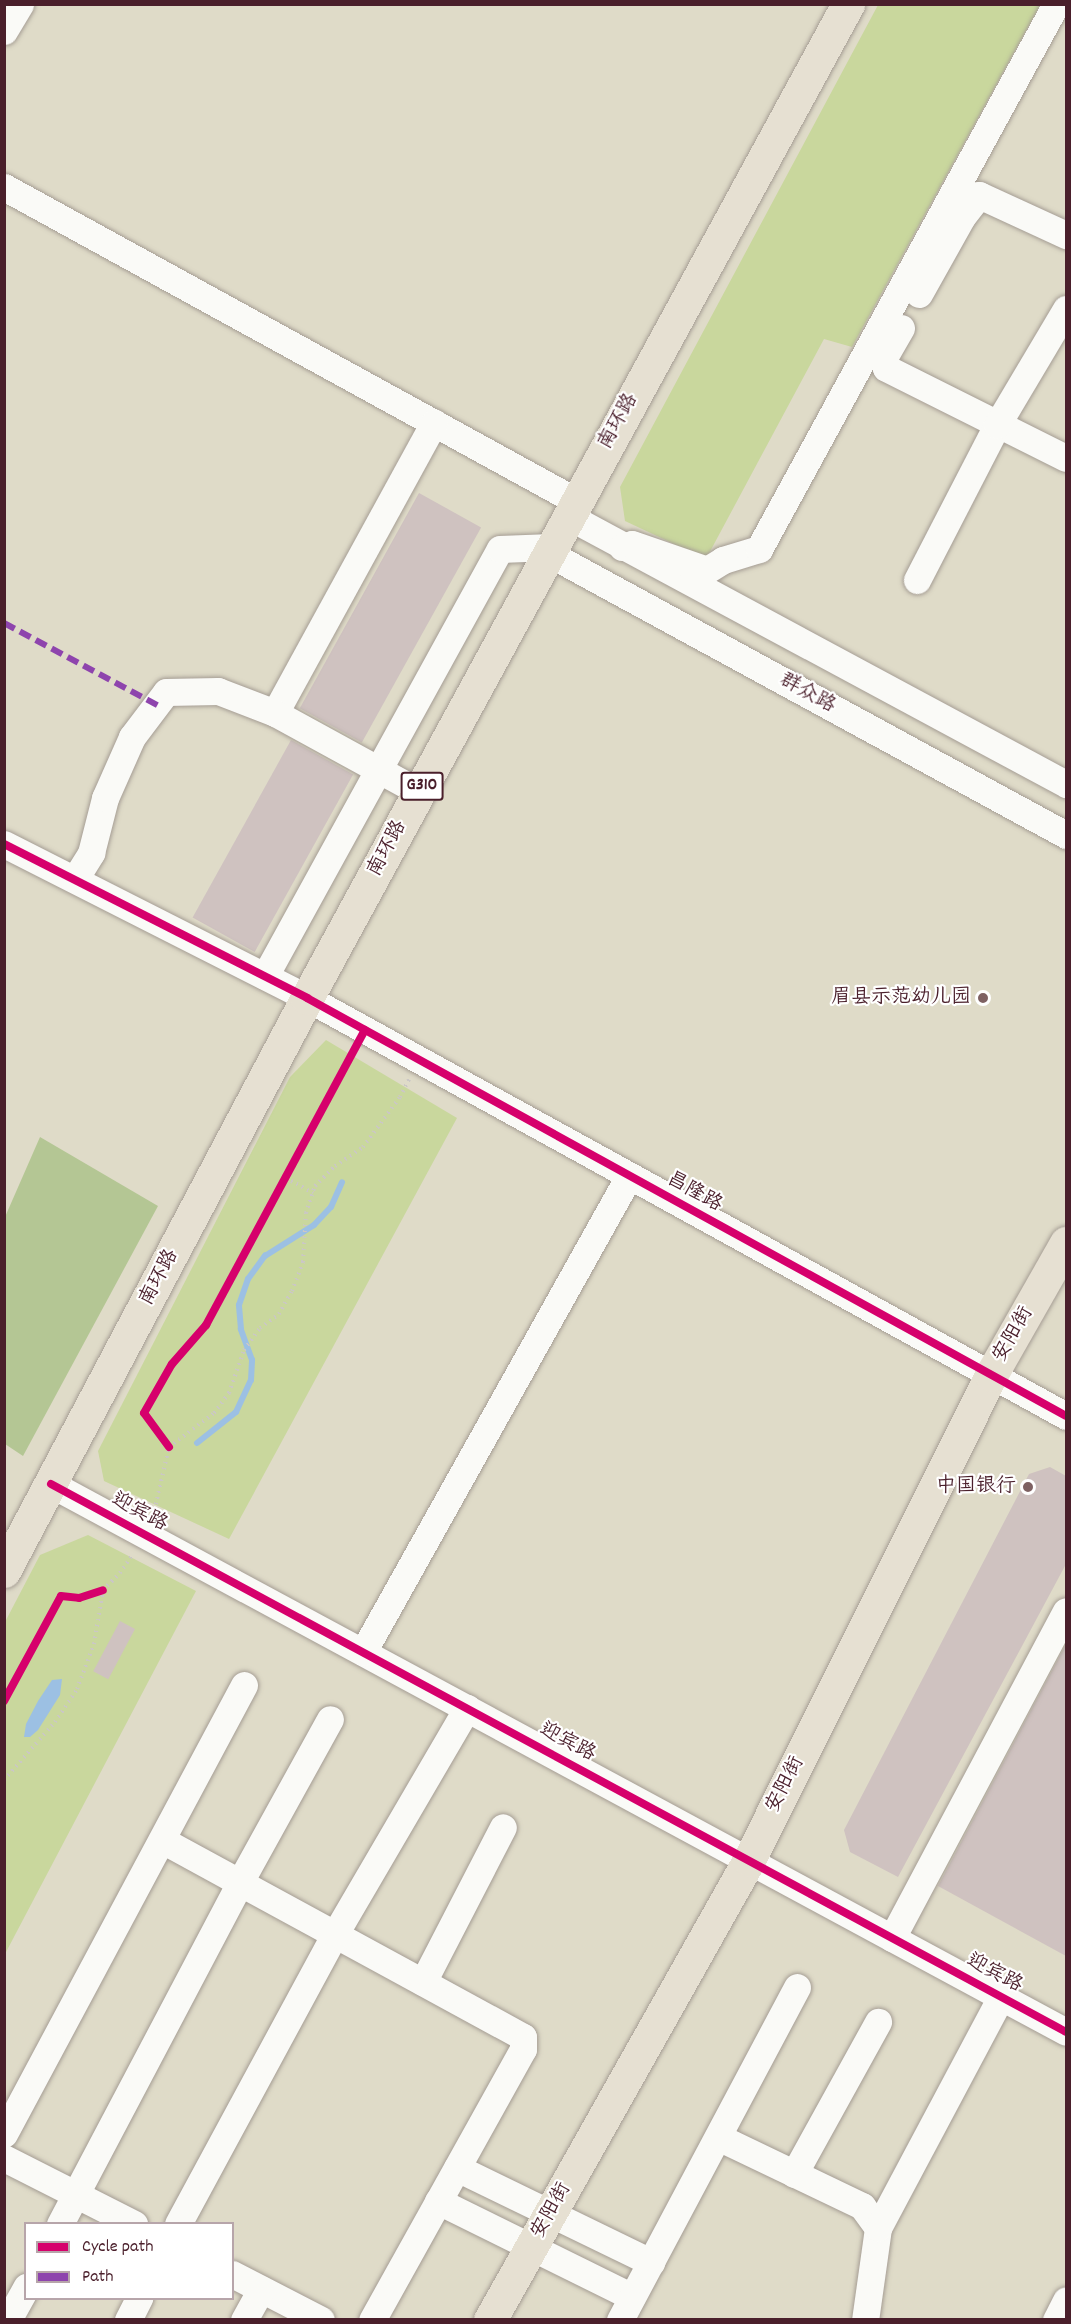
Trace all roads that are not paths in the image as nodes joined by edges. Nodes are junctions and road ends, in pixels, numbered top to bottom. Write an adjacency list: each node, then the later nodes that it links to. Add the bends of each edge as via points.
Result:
1 (20, 4): 4 (street)
2 (848, 4): 11 (main road, 南环路 / G310)
3 (1056, 4): 12 (street, via 759,549 723,560 707,570 632,544)
4 (4, 31)
5 (4, 187): 8 (street)
6 (1066, 235): 9 (street, via 979,195 962,217 883,359 886,368)
7 (1066, 309): 9 (street)
8 (434, 423): 11 (street); 15 (street)
9 (997, 425): 10 (street); 14 (street)
10 (1066, 458)
11 (572, 509): 12 (street); 13 (main road, 南环路 / G310)
12 (622, 547): 17 (street)
13 (549, 550): 16 (street, via 500,549); 18 (main road, 南环路 / G310); 19 (street, 群众路)
14 (917, 580)
15 (275, 712): 16 (street); 21 (street, via 218,691 166,692 132,738 105,798 91,853)
16 (379, 770): 18 (street); 22 (street)
17 (1066, 784)
18 (419, 792): 23 (main road, 南环路 / G310)
19 (1066, 835)
20 (4, 844): 21 (street, 昌隆路)
21 (75, 879): 22 (street, 昌隆路)
22 (265, 976): 23 (street, 昌隆路)
23 (307, 998): 24 (street, 昌隆路); 28 (main road, 南环路 / G310)
24 (629, 1176): 26 (street, 昌隆路); 31 (street)
25 (1066, 1243): 26 (main road, 安阳街)
26 (991, 1375): 27 (street, 昌隆路); 37 (main road, 安阳街)
27 (1066, 1416)
28 (51, 1484): 29 (main road, 南环路 / G310); 31 (street, 迎宾路)
29 (4, 1571)
30 (1066, 1611): 40 (street)
31 (363, 1652): 33 (street, 迎宾路)
32 (244, 1685): 36 (street)
33 (467, 1708): 37 (street, 迎宾路); 39 (street)
34 (330, 1719): 38 (street)
35 (503, 1827): 41 (street)
36 (162, 1840): 38 (street); 46 (street)
37 (749, 1860): 40 (street, 迎宾路); 53 (main road, 安阳街)
38 (240, 1882): 39 (street); 51 (street)
39 (335, 1934): 41 (street); 56 (street)
40 (892, 1938): 43 (street, 迎宾路)
41 (423, 1982): 49 (street, via 523,2037 523,2049)
42 (797, 1987): 47 (street)
43 (1001, 1996): 45 (street, 迎宾路); 57 (street)
44 (879, 2022): 50 (street)
45 (1066, 2032)
46 (4, 2134)
47 (718, 2137): 50 (street); 59 (street)
48 (4, 2158): 51 (street)
49 (457, 2168): 52 (street); 53 (street)
50 (794, 2174): 57 (street, via 862,2206)
51 (77, 2194): 54 (street); 55 (street)
52 (438, 2201): 58 (street); 70 (street)
53 (550, 2213): 58 (main road, 安阳街); 59 (street)
54 (61, 2222)
55 (132, 2222)
56 (179, 2222)
57 (878, 2228): 72 (street)
58 (532, 2246): 65 (street); 71 (main road, 安阳街)
59 (651, 2262): 65 (street)
60 (234, 2275): 61 (street)
61 (261, 2289): 68 (street); 69 (street)
62 (24, 2291): 66 (street)
63 (138, 2300): 67 (street)
64 (1066, 2300): 73 (street)
65 (626, 2308)
66 (8, 2319)
67 (128, 2319)
68 (244, 2319)
69 (321, 2319)
70 (372, 2319)
71 (490, 2319)
72 (865, 2319)
73 (1056, 2319)

